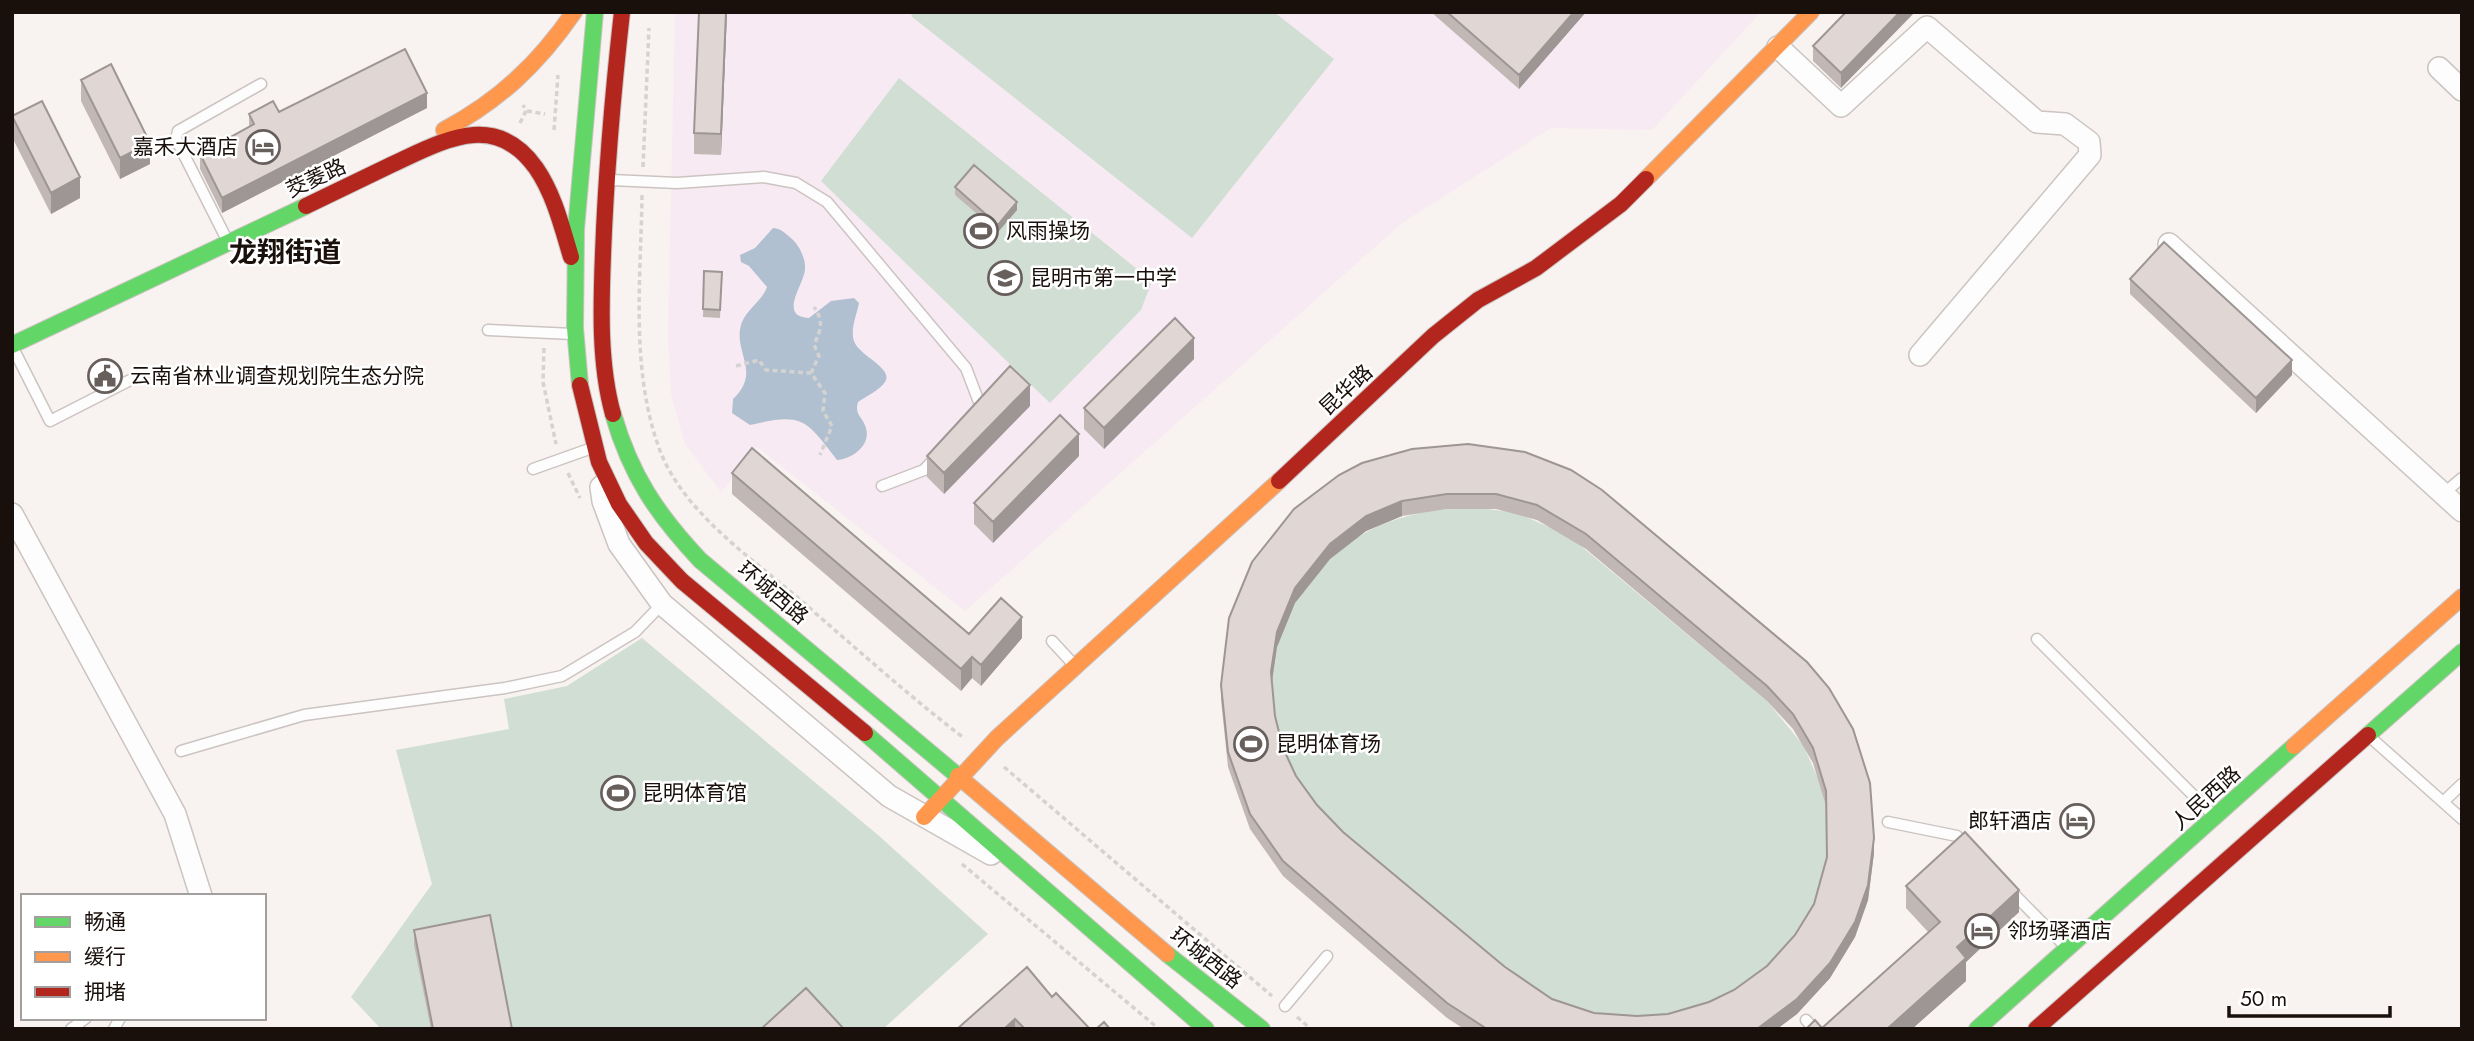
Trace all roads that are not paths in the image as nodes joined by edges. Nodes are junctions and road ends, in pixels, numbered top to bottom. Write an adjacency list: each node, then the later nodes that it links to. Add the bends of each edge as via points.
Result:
1 (560, 12): 6 (street)
2 (574, 12): 6 (main road, 茭菱路)
3 (595, 12): 14 (main road, via 582,115)
4 (622, 12): 11 (main road, 环城西路)
5 (1811, 12): 7 (main road, 昆华路)
6 (559, 34): 12 (main road, 茭菱路, via 520,81 484,109)
7 (1778, 47): 19 (street, via 1841,106 1927,27 2037,122 2065,124 2089,142 2090,155); 35 (main road, 昆华路, via 1621,204 1536,268 1478,300 1433,336)
8 (2439, 68): 10 (street)
9 (261, 84): 12 (lane, via 178,131 176,139)
10 (2462, 90)
11 (606, 179): 21 (lane, via 677,183 764,177 796,183 827,202 966,368 984,408); 38 (main road, 环城西路, via 602,360 618,429 640,487 670,530 700,560)
12 (225, 234): 16 (main road, 茭菱路)
13 (2169, 244): 27 (street)
14 (575, 269): 17 (main road); 18 (main road, 茭菱路, via 545,179 533,163 509,144 472,132 452,136)
15 (488, 330): 17 (lane)
16 (12, 334)
17 (573, 334): 23 (main road)
18 (12, 346): 20 (lane, via 50,421)
19 (1920, 355)
20 (146, 372)
21 (975, 417)
22 (950, 444): 26 (lane, via 924,470)
23 (596, 453): 24 (lane); 31 (street, via 610,523); 40 (main road, via 626,518 669,569)
24 (533, 469)
25 (2462, 478): 27 (lane)
26 (882, 486)
27 (2444, 494): 28 (street)
28 (2462, 511)
29 (12, 514): 49 (street, via 175,814)
30 (2462, 597): 43 (main road, 人民西路)
31 (662, 604): 37 (lane, via 635,632 553,679 304,715); 42 (street, via 879,788)
32 (2036, 639): 43 (lane)
33 (1052, 641): 35 (lane)
34 (2462, 652): 36 (main road)
35 (1076, 667): 38 (main road, 昆华路)
36 (2368, 735): 41 (lane); 56 (main road)
37 (181, 751)
38 (960, 778): 40 (main road, 昆华路); 54 (main road, 环城西路, via 1121,917)
39 (2462, 784): 41 (lane)
40 (941, 799): 42 (main road, 昆华路); 47 (main road)
41 (2443, 802): 44 (lane)
42 (924, 817): 47 (street)
43 (2216, 818): 50 (main road, 人民西路)
44 (2462, 819)
45 (1888, 822): 46 (lane, via 1957,835)
46 (1975, 854)
47 (1027, 873): 53 (main road)
48 (2003, 883): 50 (lane)
49 (200, 894)
50 (2068, 949): 55 (main road, 人民西路)
51 (1327, 956): 52 (lane)
52 (1285, 1006)
53 (1206, 1029)
54 (1262, 1029)
55 (1977, 1029)
56 (2036, 1029)

